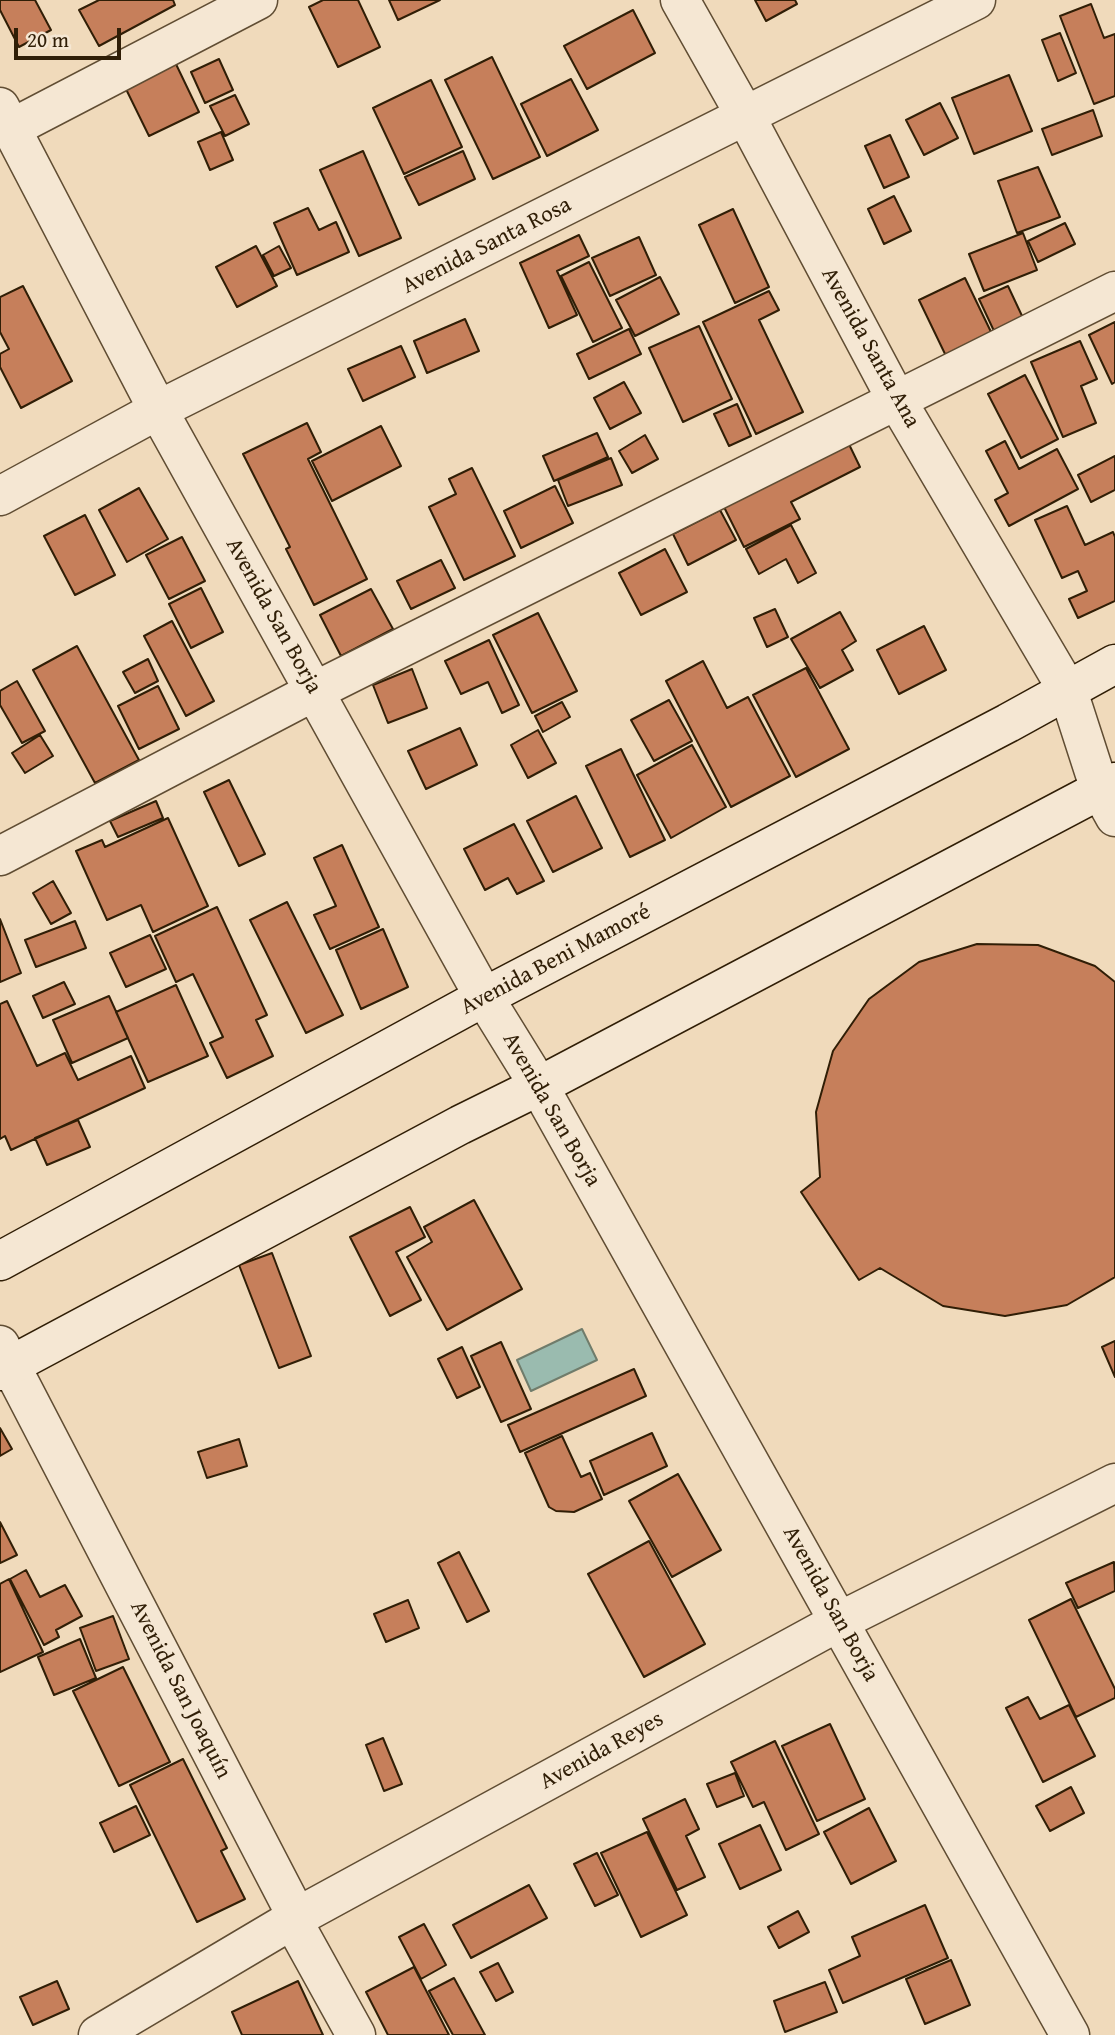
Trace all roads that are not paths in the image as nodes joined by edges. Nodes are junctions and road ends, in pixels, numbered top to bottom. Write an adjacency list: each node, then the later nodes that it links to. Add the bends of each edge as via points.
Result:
1 (258, 0): 4 (street)
2 (680, 0): 5 (street, Avenida Santa Ana)
3 (976, 0): 5 (street, Avenida Santa Rosa)
4 (6, 117): 8 (street, Avenida San Borja)
5 (746, 117): 7 (street, Avenida Santa Ana); 8 (street, Avenida Santa Rosa)
6 (1115, 291): 7 (street)
7 (896, 399): 11 (street); 12 (street, Avenida Santa Ana)
8 (158, 410): 9 (street, Avenida Santa Rosa); 11 (street, Avenida San Borja)
9 (0, 496)
10 (1115, 664): 12 (street, Avenida Beni Mamoré)
11 (315, 691): 15 (street); 16 (street, Avenida San Borja)
12 (1068, 691): 13 (street, Avenida Santa Ana); 14 (street, Avenida Santa Ana); 16 (street, Avenida Beni Mamoré)
13 (1115, 740)
14 (1110, 796): 17 (street)
15 (0, 856)
16 (484, 997): 17 (street, Avenida San Borja); 18 (street, Avenida Beni Mamoré)
17 (539, 1086): 19 (street); 22 (street, Avenida San Borja)
18 (0, 1261)
19 (4, 1361): 23 (street, Avenida San Joaquín)
20 (1115, 1483): 22 (street, Avenida Reyes)
21 (1115, 1501): 22 (street, Avenida Reyes)
22 (845, 1630): 23 (street, Avenida Reyes); 27 (street, Avenida San Borja)
23 (298, 1925): 24 (street, Avenida Reyes); 25 (street, Avenida Reyes); 26 (street, Avenida San Joaquín)
24 (98, 2035)
25 (130, 2035)
26 (356, 2035)
27 (1070, 2035)

